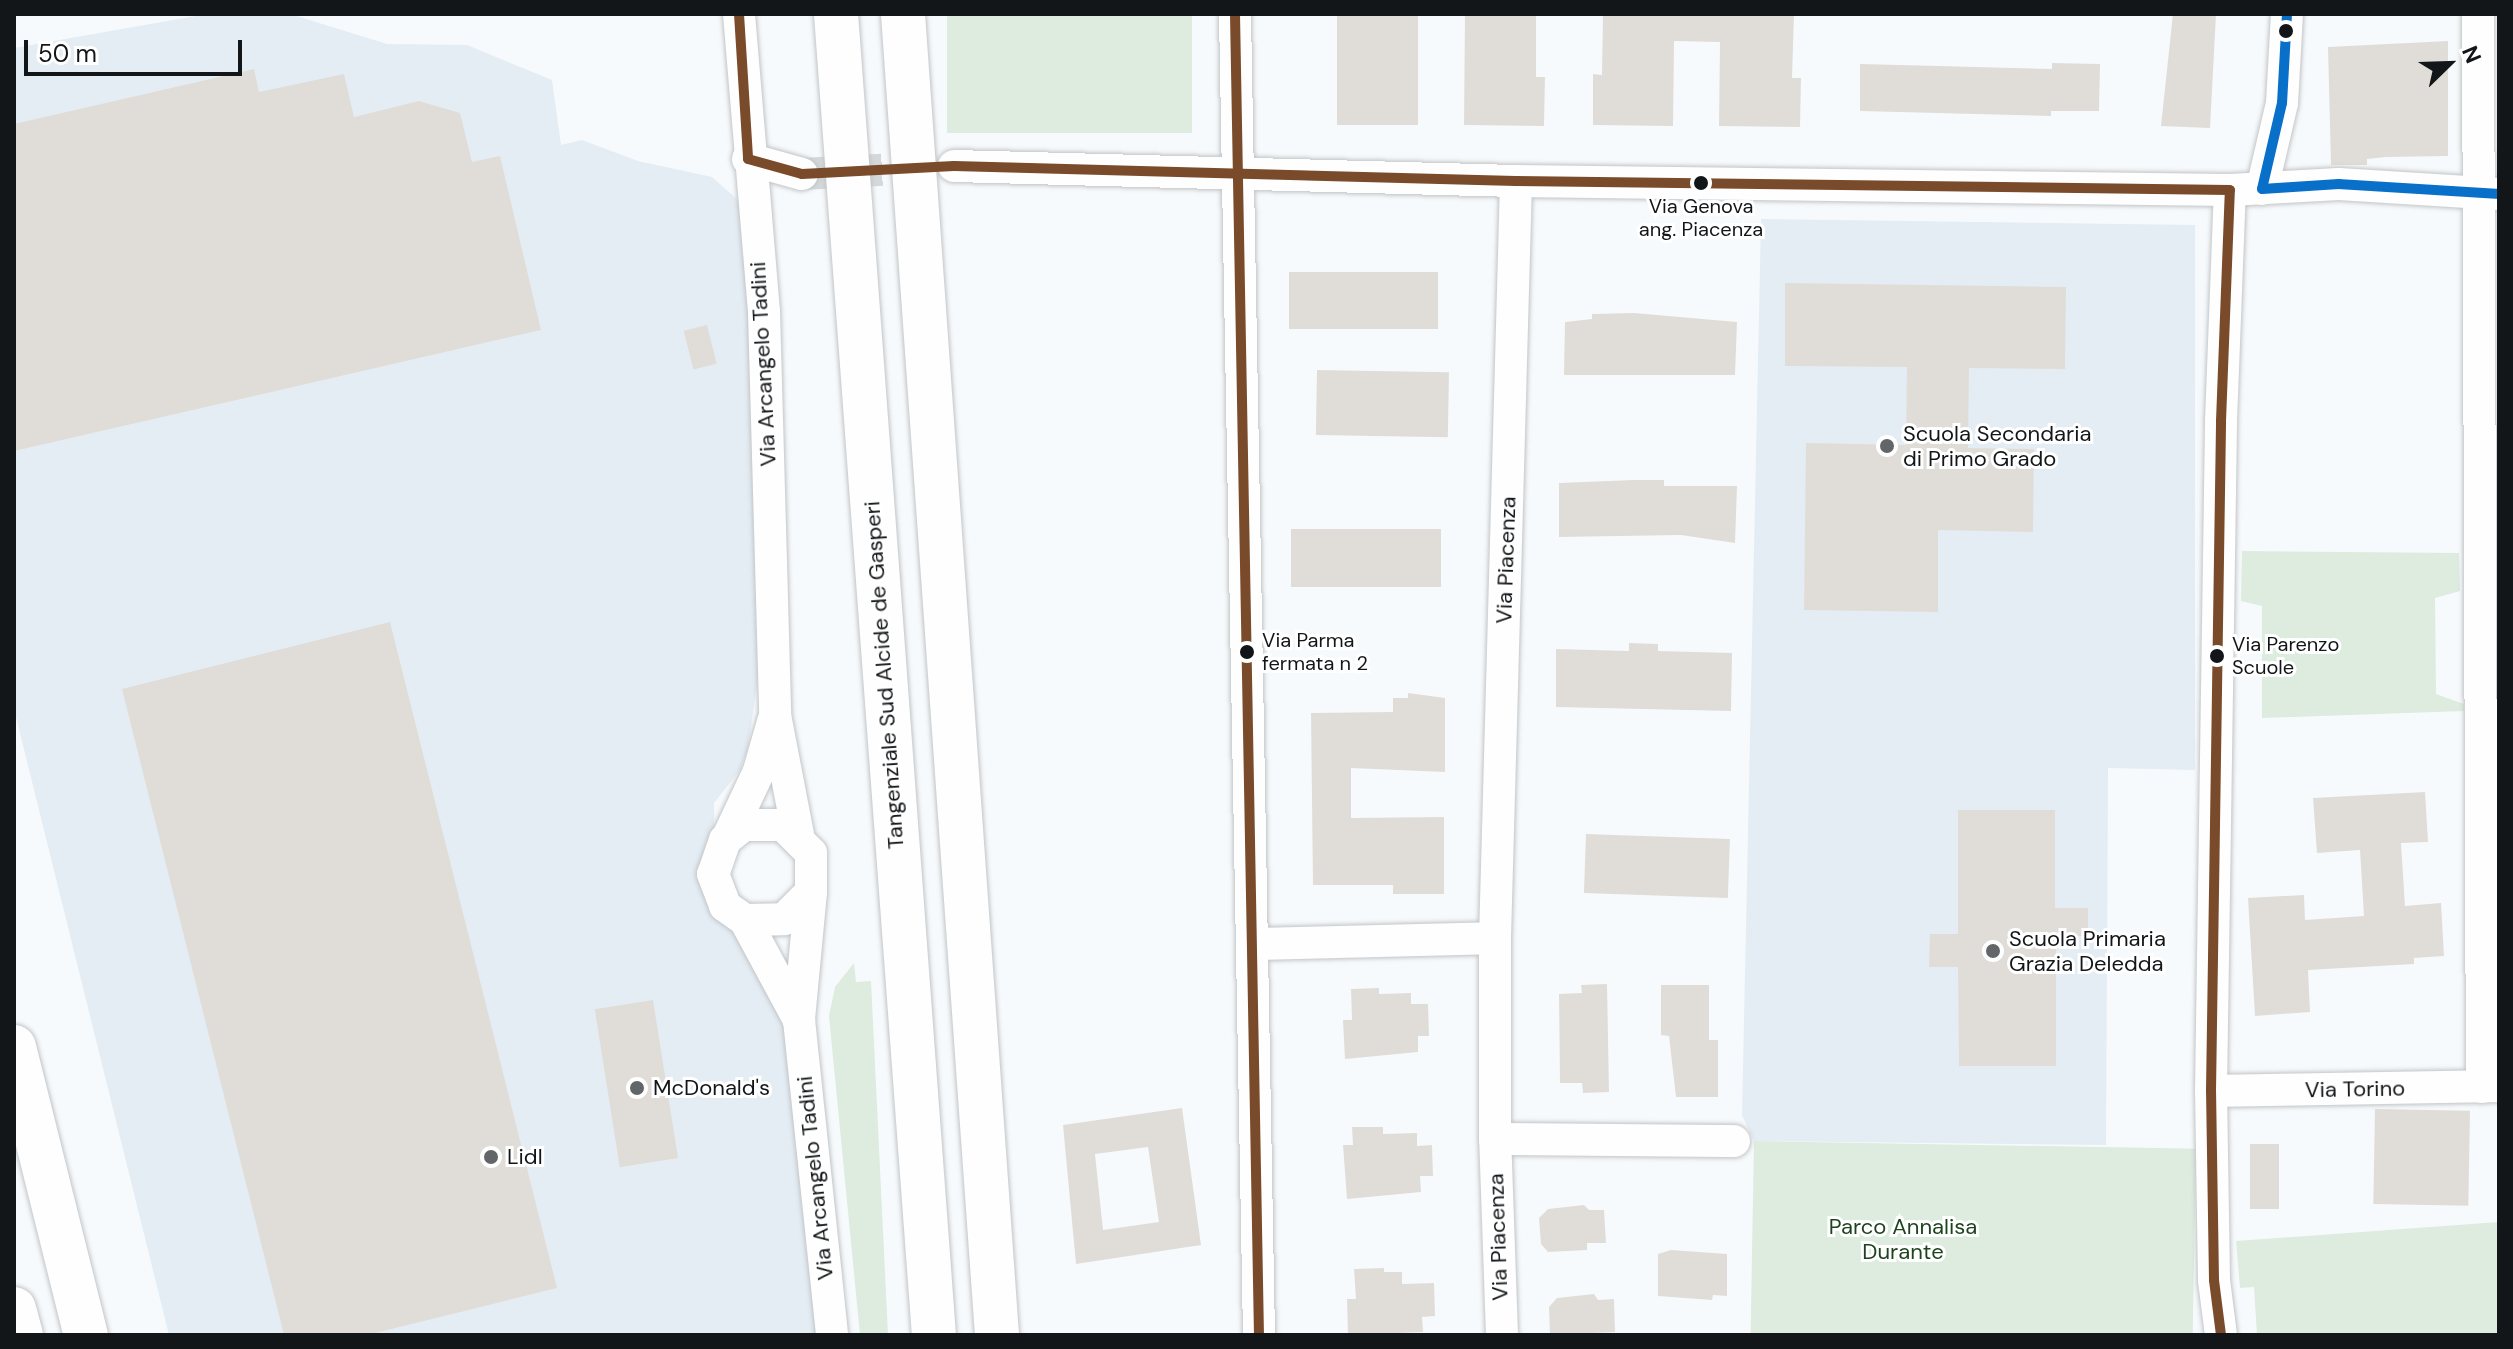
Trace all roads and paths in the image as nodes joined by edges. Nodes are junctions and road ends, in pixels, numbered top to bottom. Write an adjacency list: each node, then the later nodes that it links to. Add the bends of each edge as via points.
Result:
1 (739, 14): 7 (street, Via Arcangelo Tadini)
2 (836, 14): 32 (highway, Tangenziale Sud Alcide de Gasperi)
3 (903, 14): 33 (highway)
4 (1235, 14): 10 (street)
5 (2287, 14): 12 (street, via 2282,103)
6 (2478, 14): 14 (street)
7 (748, 159): 9 (street); 15 (street, Via Arcangelo Tadini, via 764,312)
8 (954, 166): 10 (street)
9 (802, 174)
10 (1235, 174): 11 (street); 21 (street)
11 (1516, 181): 13 (street); 20 (street, Via Piacenza)
12 (2262, 189): 13 (street); 14 (street, via 2339,184)
13 (2230, 190): 25 (street, via 2221,421)
14 (2490, 194): 24 (street)
15 (775, 715): 16 (street, Via Arcangelo Tadini); 17 (street, Via Arcangelo Tadini, via 759,771)
16 (798, 835): 17 (street, via 767,821 744,825); 18 (street, Via Arcangelo Tadini, via 813,861)
17 (728, 837): 19 (street, Via Arcangelo Tadini, via 713,874 725,906)
18 (811, 892): 19 (street, via 784,919); 22 (street, Via Arcangelo Tadini)
19 (745, 920): 22 (street, Via Arcangelo Tadini)
20 (1495, 938): 21 (street); 26 (street, Via Piacenza)
21 (1253, 944): 34 (street)
22 (799, 1020): 31 (street, Via Arcangelo Tadini)
23 (14, 1047): 30 (highway)
24 (2490, 1087): 25 (street, Via Torino)
25 (2211, 1091): 36 (street, via 2214,1280)
26 (1495, 1139): 27 (street); 35 (street, Via Piacenza)
27 (1734, 1141)
28 (14, 1309): 29 (highway)
29 (21, 1335)
30 (86, 1335)
31 (832, 1335)
32 (934, 1335)
33 (997, 1335)
34 (1259, 1335)
35 (1502, 1335)
36 (2221, 1335)

